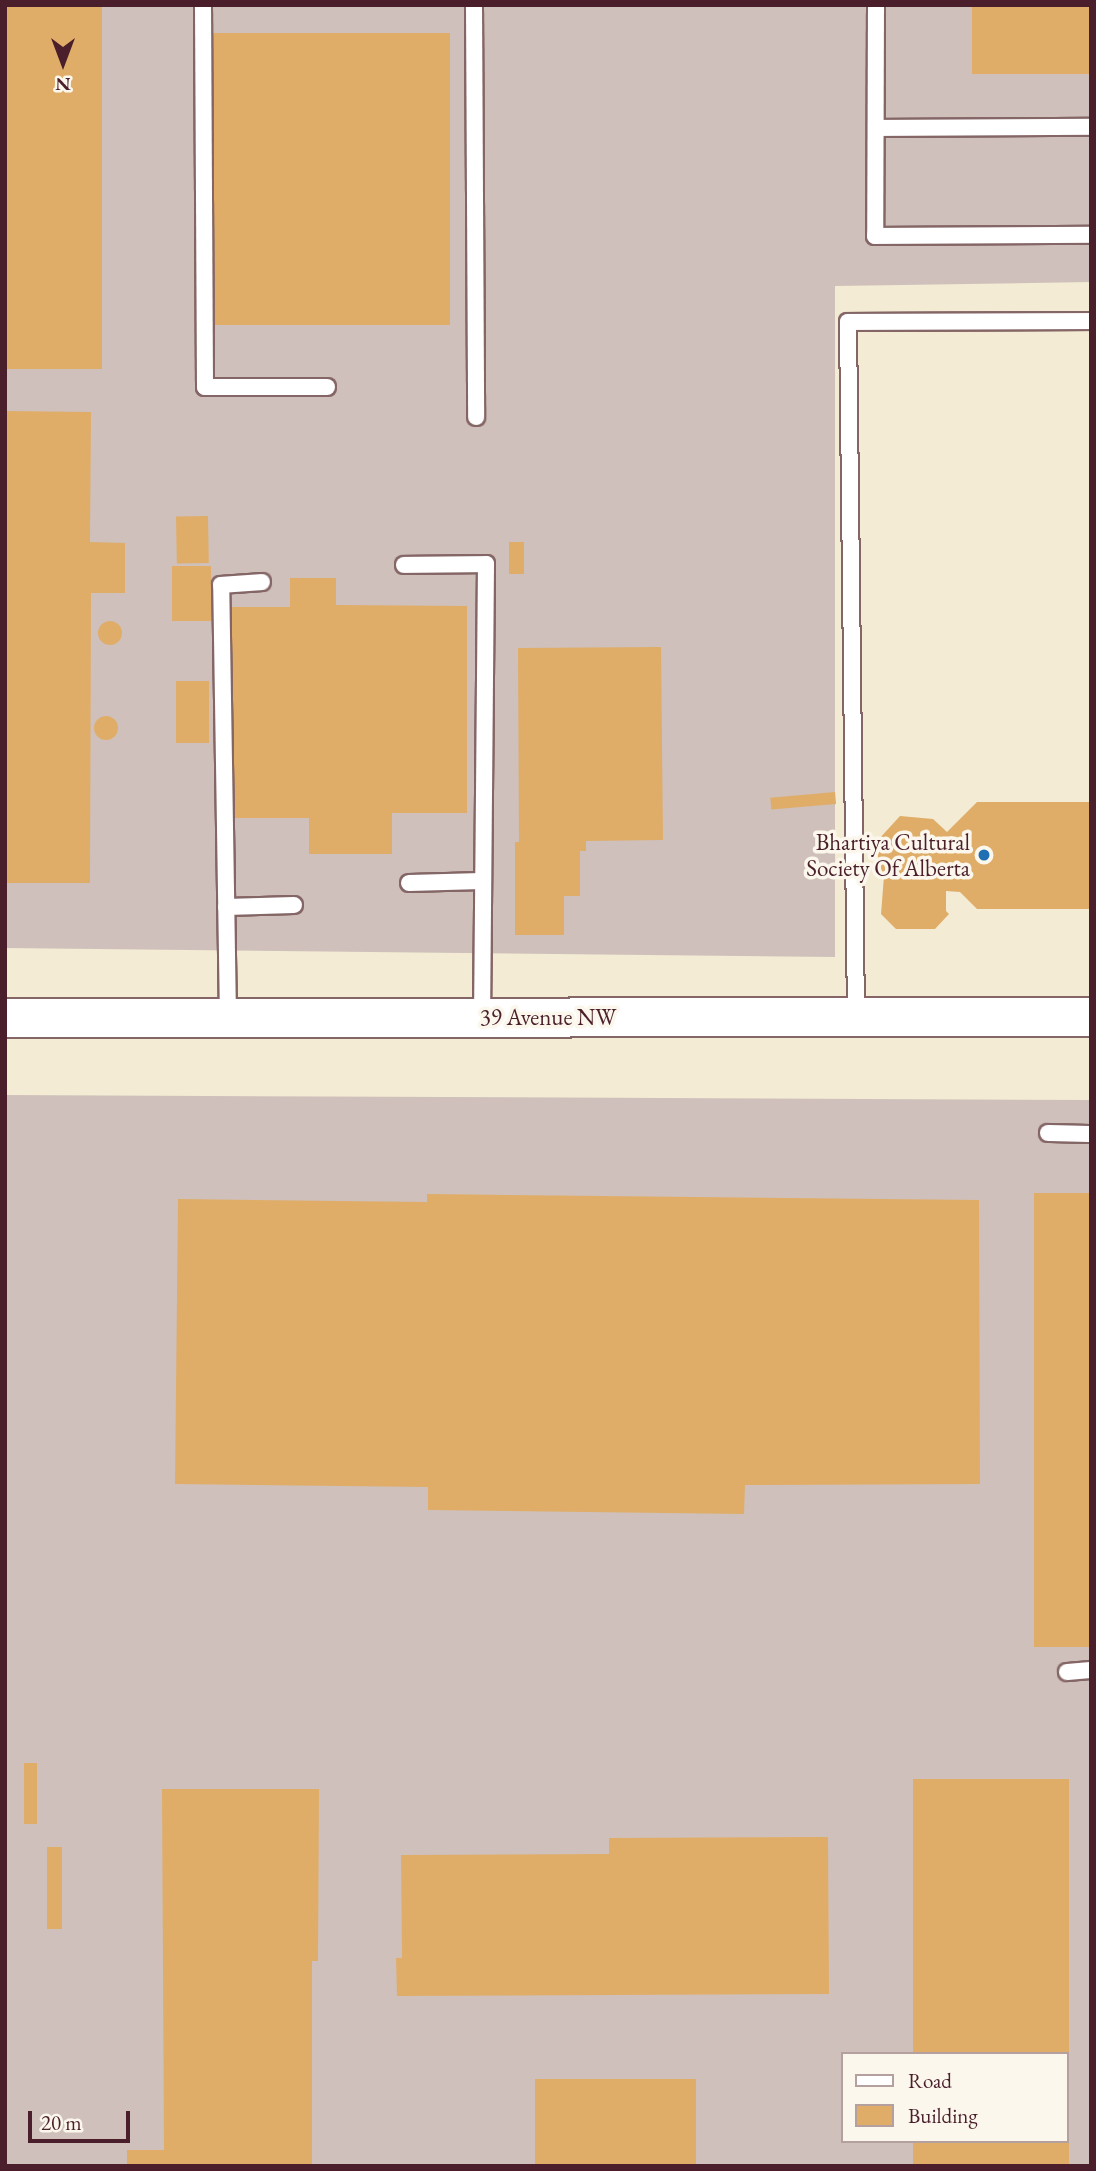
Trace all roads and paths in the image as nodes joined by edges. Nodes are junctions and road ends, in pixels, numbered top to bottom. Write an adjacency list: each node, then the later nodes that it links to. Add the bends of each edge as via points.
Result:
1 (203, 5): 8 (lane, via 205,387)
2 (474, 5): 9 (lane)
3 (876, 5): 5 (lane)
4 (1091, 127): 5 (lane)
5 (876, 128): 6 (lane, via 875,236)
6 (1091, 236)
7 (1091, 321): 17 (lane, via 848,322)
8 (327, 387)
9 (475, 417)
10 (404, 565): 12 (lane, via 486,564)
11 (261, 582): 15 (lane, via 220,585)
12 (482, 881): 13 (lane); 16 (lane)
13 (409, 883)
14 (295, 905): 15 (lane)
15 (226, 907): 20 (lane)
16 (482, 1017): 17 (street, 39 Avenue NW); 20 (street, 39 Avenue NW)
17 (856, 1017): 18 (street, 39 Avenue NW)
18 (1091, 1017)
19 (5, 1018): 20 (street, 39 Avenue NW)
20 (228, 1018)
21 (1048, 1133): 22 (lane)
22 (1091, 1134)
23 (1091, 1670): 24 (lane)
24 (1067, 1672)

